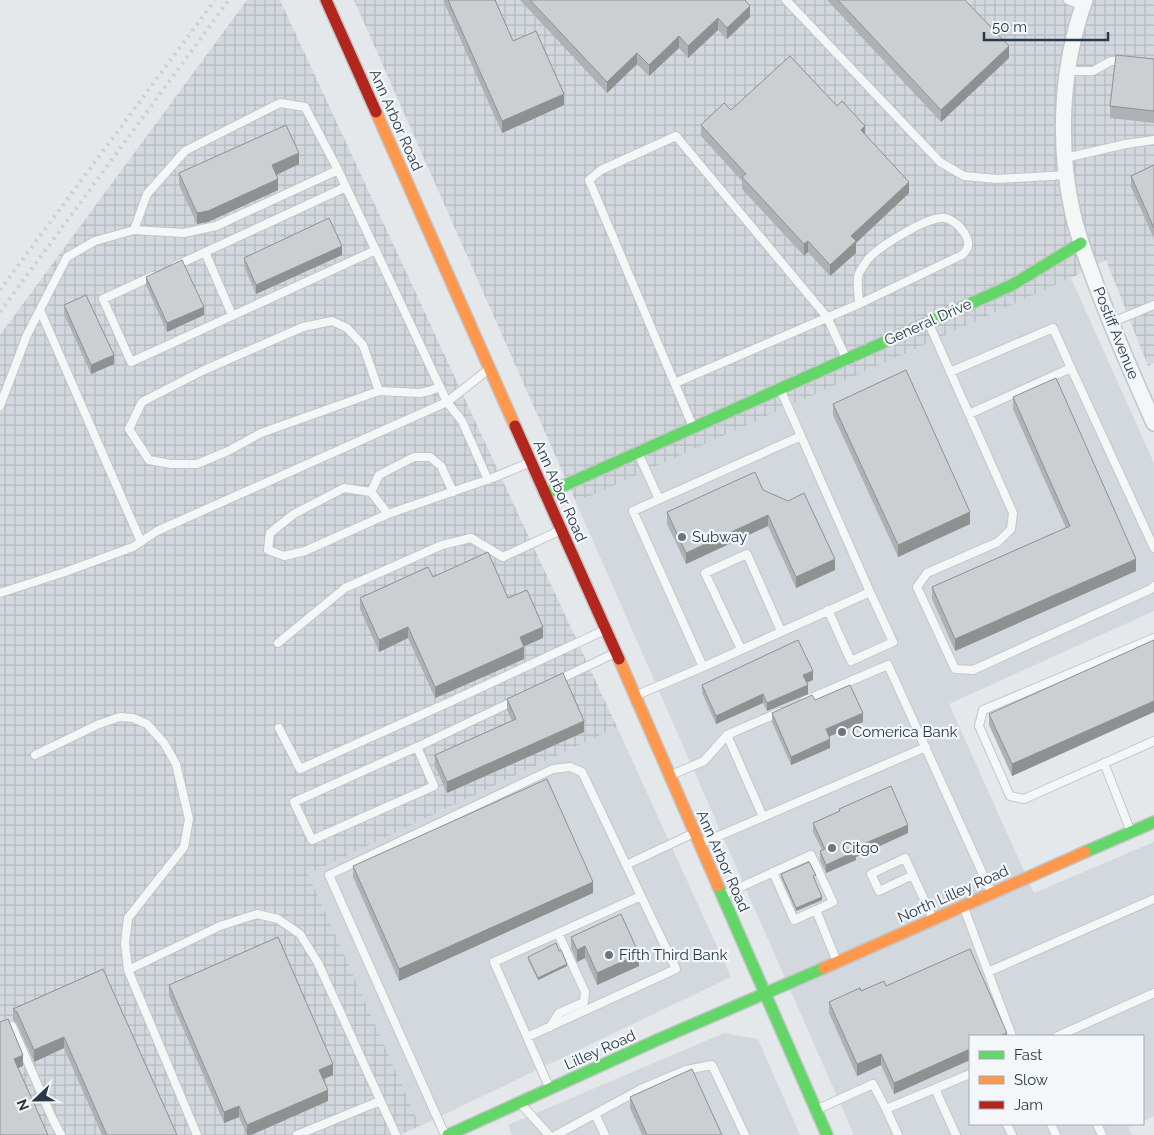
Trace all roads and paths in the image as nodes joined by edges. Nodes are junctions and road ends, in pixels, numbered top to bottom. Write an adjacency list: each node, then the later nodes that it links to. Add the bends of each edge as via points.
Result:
1 (326, 0): 27 (street, Ann Arbor Road)
2 (786, 0): 10 (lane, via 940,162 964,176 997,179)
3 (1068, 0): 4 (lane)
4 (1084, 3): 6 (street)
5 (1136, 58): 6 (lane, via 1111,61 1093,71)
6 (1068, 71): 8 (street, via 1064,112)
7 (1154, 140): 8 (lane)
8 (1065, 158): 10 (street)
9 (338, 170): 11 (lane); 12 (lane, via 216,226 184,233); 12 (lane, via 306,107 280,103 185,151 147,194)
10 (1066, 175): 13 (street)
11 (346, 188): 14 (lane); 15 (lane)
12 (134, 230): 20 (lane, via 95,241 67,257)
13 (1080, 243): 23 (street, General Drive, via 1020,281); 24 (street, Postiff Avenue)
14 (376, 250): 21 (lane); 30 (lane)
15 (205, 252): 16 (lane); 21 (lane)
16 (171, 268)
17 (163, 272): 21 (lane, via 103,299 131,362)
18 (859, 304): 18 (lane, via 962,255 968,242 962,230 954,221 942,217 886,244 869,258 858,275); 22 (lane)
19 (1154, 305): 24 (lane)
20 (40, 310): 35 (lane); 49 (lane)
21 (232, 315)
22 (827, 317): 25 (lane); 29 (lane); 29 (lane, via 676,136 601,170 589,180)
23 (928, 323): 25 (street, General Drive); 28 (lane)
24 (1110, 323): 33 (street, Postiff Avenue)
25 (847, 359): 31 (street, General Drive)
26 (1071, 368): 28 (lane, via 1053,328); 36 (lane); 50 (lane)
27 (489, 369): 34 (lane); 41 (street, Ann Arbor Road)
28 (950, 372): 36 (lane)
29 (675, 383): 38 (lane)
30 (440, 387): 32 (lane, via 420,393); 34 (lane)
31 (780, 389): 38 (street, General Drive); 39 (lane)
32 (379, 391): 32 (lane, via 261,433 228,452 197,464 149,460 129,429 142,402 202,371 303,327 332,321 347,328 363,345)
33 (1149, 397): 37 (street, Postiff Avenue)
34 (447, 402): 42 (lane, via 462,421); 49 (lane, via 158,531)
35 (0, 406)
36 (969, 414): 51 (lane, via 1013,513 1011,530 998,542 927,573 917,587 955,669 973,670)
37 (1154, 423)
38 (693, 427): 40 (street, General Drive)
39 (801, 436): 46 (lane); 53 (lane)
40 (638, 452): 45 (street, General Drive); 46 (lane)
41 (531, 462): 42 (lane); 45 (street, Ann Arbor Road)
42 (488, 480): 44 (lane)
43 (372, 492): 44 (lane, via 379,475 414,457 430,457 441,466); 47 (lane); 47 (lane, via 344,488 294,514 270,533 268,550 284,556 305,551)
44 (453, 492): 47 (lane)
45 (545, 494): 48 (street, Ann Arbor Road)
46 (659, 500): 61 (lane, via 632,511)
47 (388, 514)
48 (561, 530): 55 (street, Ann Arbor Road); 58 (lane, via 503,557 471,538 442,545 344,588)
49 (141, 542): 52 (lane, via 65,572)
50 (1154, 548)
51 (1154, 586)
52 (0, 592)
53 (870, 592): 54 (lane); 54 (lane, via 893,642 851,661)
54 (828, 610): 56 (lane)
55 (605, 630): 60 (street, Ann Arbor Road); 67 (lane, via 300,769)
56 (781, 631): 59 (lane); 59 (lane, via 747,554 705,573)
57 (1154, 638): 73 (lane, via 984,710 979,726 1010,796 1024,799)
58 (278, 643)
59 (740, 650): 61 (lane)
60 (615, 654): 62 (lane); 63 (street, Ann Arbor Road)
61 (703, 666): 63 (lane)
62 (546, 686)
63 (635, 696): 74 (street, Ann Arbor Road)
64 (520, 698): 70 (lane)
65 (799, 704): 71 (lane, via 888,665)
66 (790, 707): 68 (lane)
67 (279, 728)
68 (727, 735): 74 (lane, via 704,761); 75 (lane)
69 (1154, 741): 73 (lane)
70 (417, 747): 70 (lane, via 434,786 312,840 294,802)
71 (926, 747): 75 (lane); 83 (lane)
72 (35, 755): 92 (lane, via 120,717 147,724 176,764 189,819 184,848 128,918 125,943)
73 (1104, 763): 77 (lane)
74 (669, 776): 78 (street, Ann Arbor Road)
75 (764, 817): 79 (lane)
76 (1154, 822): 77 (street, North Lilley Road)
77 (1131, 832): 83 (street, North Lilley Road)
78 (694, 833): 79 (street, Ann Arbor Road); 80 (lane)
79 (699, 844): 85 (street, Ann Arbor Road)
80 (626, 865): 84 (lane); 113 (lane, via 582,772 570,767 553,769 329,874)
81 (773, 872): 85 (lane); 88 (lane, via 794,920); 88 (lane, via 811,855 833,902)
82 (913, 875): 82 (lane, via 905,858 871,874 879,891); 89 (lane)
83 (992, 893): 87 (street, North Lilley Road)
84 (641, 896): 90 (lane); 97 (lane, via 676,969)
85 (722, 896): 95 (street, Ann Arbor Road)
86 (1154, 899): 93 (lane)
87 (963, 906): 89 (street, North Lilley Road); 93 (lane)
88 (816, 910): 91 (lane)
89 (933, 919): 91 (street, North Lilley Road)
90 (558, 933): 97 (lane, via 585,992 584,1002 560,1013); 100 (lane, via 494,962)
91 (837, 962): 95 (street, North Lilley Road)
92 (128, 970): 104 (lane, via 220,926 257,914 278,919 300,934 318,963); 110 (lane)
93 (988, 972): 98 (lane)
94 (1154, 993): 99 (lane)
95 (765, 994): 102 (street, Lilley Road); 106 (street, Ann Arbor Road)
96 (12, 1026): 109 (lane)
97 (550, 1027): 100 (lane)
98 (1012, 1035)
99 (1060, 1035)
100 (527, 1037): 102 (lane)
101 (969, 1074): 103 (lane)
102 (550, 1089): 105 (street, Lilley Road)
103 (935, 1089): 107 (lane); 120 (lane)
104 (380, 1101): 111 (lane); 112 (lane)
105 (520, 1102): 113 (street, Lilley Road); 114 (lane)
106 (816, 1110): 107 (lane, via 873,1084); 118 (street, Ann Arbor Road)
107 (886, 1110): 119 (lane)
108 (595, 1114): 115 (lane); 116 (lane); 117 (lane, via 686,1070 712,1065)
109 (62, 1135)
110 (197, 1135)
111 (297, 1135)
112 (396, 1135)
113 (447, 1135)
114 (549, 1135)
115 (556, 1135)
116 (604, 1135)
117 (745, 1135)
118 (827, 1135)
119 (898, 1135)
120 (956, 1135)

